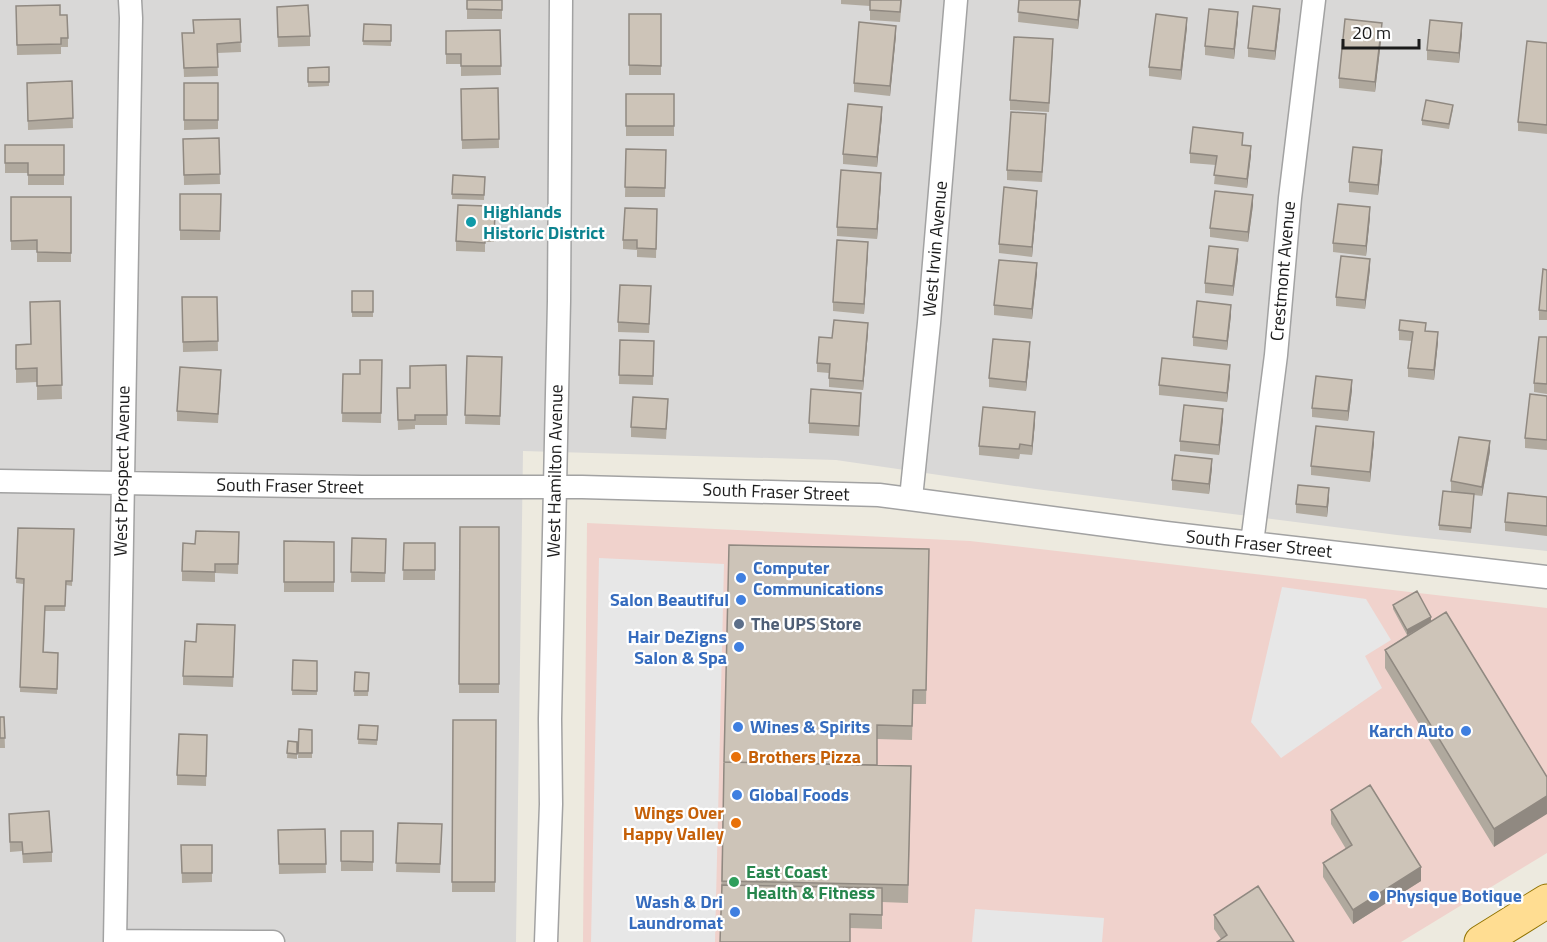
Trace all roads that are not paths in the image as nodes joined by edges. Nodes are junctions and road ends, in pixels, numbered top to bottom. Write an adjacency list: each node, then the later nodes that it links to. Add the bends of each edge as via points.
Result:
1 (130, 0): 6 (street, West Prospect Avenue)
2 (561, 0): 7 (street, West Hamilton Avenue)
3 (956, 0): 8 (street, West Irvin Avenue)
4 (1314, 0): 9 (street, Crestmont Avenue)
5 (0, 482): 6 (street, South Fraser Street)
6 (121, 484): 7 (street, South Fraser Street); 12 (street, West Prospect Avenue)
7 (555, 487): 8 (street, South Fraser Street); 14 (street, West Hamilton Avenue)
8 (911, 498): 9 (street, South Fraser Street)
9 (1252, 543): 10 (street, South Fraser Street)
10 (1547, 577)
11 (1547, 902): 15 (main road)
12 (115, 942): 13 (street)
13 (273, 942)
14 (546, 942)
15 (1481, 942)

